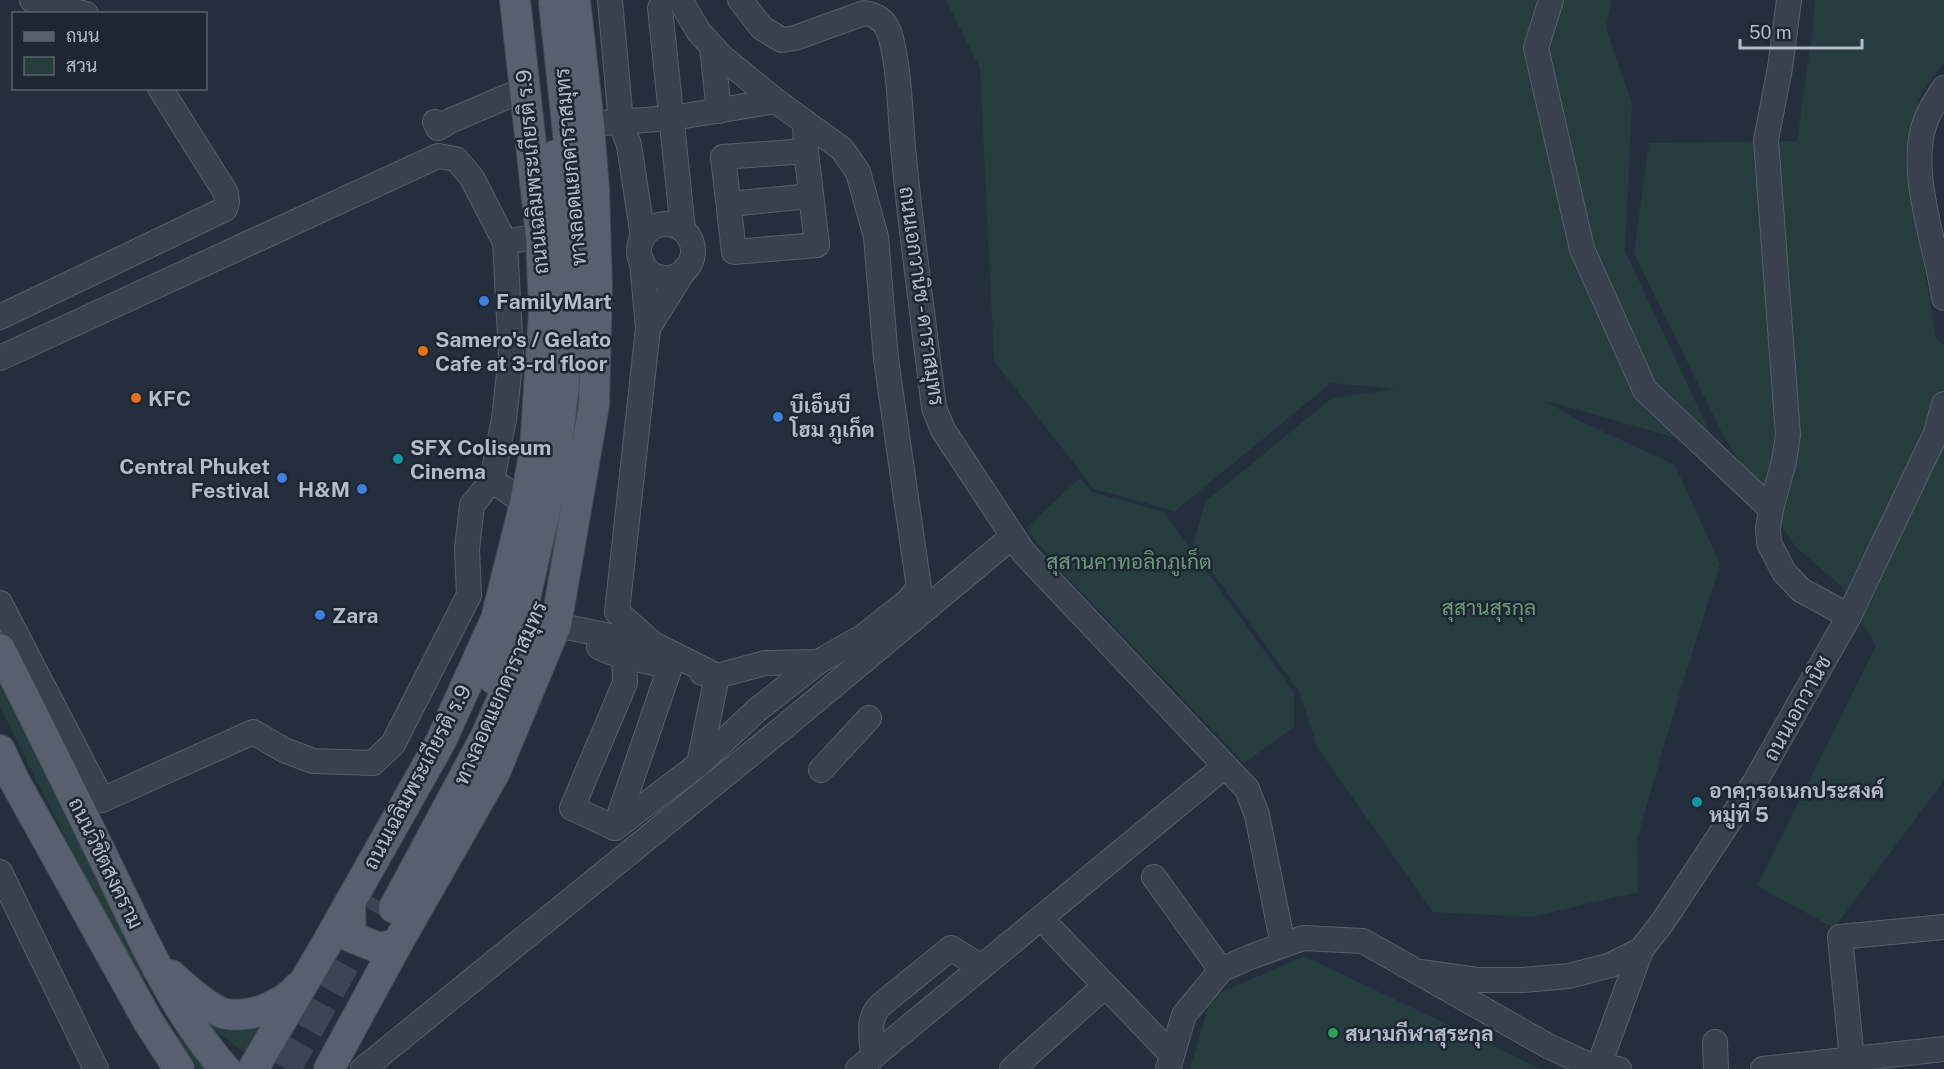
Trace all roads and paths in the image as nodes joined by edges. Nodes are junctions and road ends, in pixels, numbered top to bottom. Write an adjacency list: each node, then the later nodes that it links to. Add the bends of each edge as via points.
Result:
1 (32, 0): 12 (street)
2 (515, 0): 15 (main road, ถนนเฉลิมพระเกียรติ ร.9)
3 (535, 0): 4 (main road, ทางลอดแยกดาราสมุทร, via 562,200 569,291 554,471 523,607 492,684 387,904 486,736 539,615 564,517 579,417 579,249)
4 (554, 0)
5 (574, 0): 23 (main road)
6 (610, 0): 22 (street)
7 (664, 0): 19 (street, via 660,8)
8 (680, 0): 13 (street)
9 (740, 0): 41 (street, ถนนเอกวานิช - ดาราสมุทร, via 762,28 782,40 864,13 883,21 890,32 934,408 943,430)
10 (1551, 0): 40 (street, via 1536,48 1582,249 1645,390)
11 (1789, 0): 40 (street, via 1766,140 1788,435)
12 (78, 12)
13 (712, 47): 17 (street); 18 (street)
14 (1944, 88): 33 (street, via 1925,122 1919,166)
15 (525, 89): 20 (street, via 438,128); 28 (main road, ถนนเฉลิมพระเกียรติ ร.9)
16 (161, 90): 34 (street, via 226,193 225,209)
17 (776, 101): 18 (street); 21 (street)
18 (718, 111): 19 (street)
19 (672, 118): 22 (street); 27 (street)
20 (435, 122)
21 (805, 122): 24 (street); 48 (street, via 842,149 858,172 876,237 886,360 919,588 864,636)
22 (621, 123): 23 (street); 29 (street, via 629,145)
23 (589, 124): 44 (main road, via 597,288 594,405)
24 (806, 151): 25 (street); 26 (street, via 723,157)
25 (811, 196): 26 (street); 26 (street, via 817,245 734,252)
26 (729, 204)
27 (682, 230): 29 (street, via 657,226); 32 (street, via 693,253)
28 (542, 236): 30 (street); 39 (main road, ถนนเฉลิมพระเกียรติ ร.9, via 544,310 535,450)
29 (643, 237): 31 (street, via 639,253)
30 (505, 242): 36 (street, via 472,177 456,159 438,156); 38 (street, via 511,356)
31 (642, 261): 32 (street, via 646,269 661,277); 35 (street)
32 (685, 269): 35 (street)
33 (1944, 298)
34 (0, 317)
35 (648, 328): 45 (street, via 617,612)
36 (0, 358)
37 (1944, 404): 43 (street, ถนนเอกวานิช, via 1936,434)
38 (492, 480): 39 (street); 42 (street, via 472,505 467,549 469,595 393,744 373,763 314,761 253,732 102,800)
39 (525, 503): 61 (main road, ถนนเฉลิมพระเกียรติ ร.9, via 496,619 441,741)
40 (1771, 509): 43 (street, via 1769,543 1784,572 1801,590)
41 (1012, 537): 56 (street, ถนนเอกวานิช - ดาราสมุทร); 89 (street)
42 (0, 603)
43 (1849, 616): 67 (street, ถนนเอกวานิช, via 1739,808)
44 (564, 627): 45 (street); 47 (street, via 587,637 603,650); 65 (main road, via 495,772)
45 (654, 645): 51 (street)
46 (0, 649): 68 (main road, ถนนวิชิตสงคราม)
47 (624, 655): 50 (street); 58 (street, via 625,683 572,808)
48 (818, 662): 49 (street); 52 (street)
49 (765, 663): 51 (street); 52 (street)
50 (670, 667): 51 (street); 58 (street)
51 (717, 676): 55 (street)
52 (757, 710): 55 (street)
53 (869, 718): 57 (street)
54 (0, 750): 76 (main road, ถนนวิชิตสงคราม)
55 (699, 764): 58 (street)
56 (1225, 766): 66 (street, ถนนเอกวานิช - ดาราสมุทร, via 1247,789 1257,816); 70 (street)
57 (821, 770)
58 (615, 828)
59 (0, 872): 83 (street)
60 (1154, 877): 71 (street)
61 (350, 902): 64 (main road, ถนนเฉลิมพระเกียรติ ร.9); 65 (main road, via 351,937 379,948)
62 (1944, 927): 79 (street, via 1840,937)
63 (1053, 931): 73 (street)
64 (327, 943): 68 (main road, via 291,996 261,1012 241,1014 221,1013); 87 (main road, ถนนเฉลิมพระเกียรติ ร.9)
65 (397, 944): 88 (main road)
66 (1282, 945): 71 (street); 74 (street, via 1303,938 1363,941 1420,972)
67 (1641, 950): 69 (street, ถนนเอกวานิช); 72 (street)
68 (153, 959): 75 (main road, ถนนวิชิตสงคราม)
69 (1611, 965): 72 (street, via 1621,965 1630,971); 74 (street, ถนนเอกวานิช, via 1569,976)
70 (981, 967): 81 (street); 81 (street, via 951,948 876,1009)
71 (1221, 970): 80 (street, via 1184,1015)
72 (1631, 980): 82 (street)
73 (1105, 986): 80 (street); 90 (street)
74 (1474, 990): 82 (street, via 1548,1046)
75 (173, 994): 76 (main road); 86 (main road, ถนนวิชิตสงคราม, via 207,1049)
76 (145, 1017): 84 (main road); 85 (main road, ถนนวิชิตสงคราม)
77 (1715, 1042): 91 (street)
78 (1944, 1049): 79 (street)
79 (1852, 1060): 92 (street)
80 (1170, 1062)
81 (866, 1063)
82 (1605, 1064)
83 (96, 1069)
84 (165, 1069)
85 (179, 1069)
86 (225, 1069)
87 (253, 1069)
88 (329, 1069)
89 (363, 1069)
90 (1012, 1069)
91 (1716, 1069)
92 (1763, 1069)

